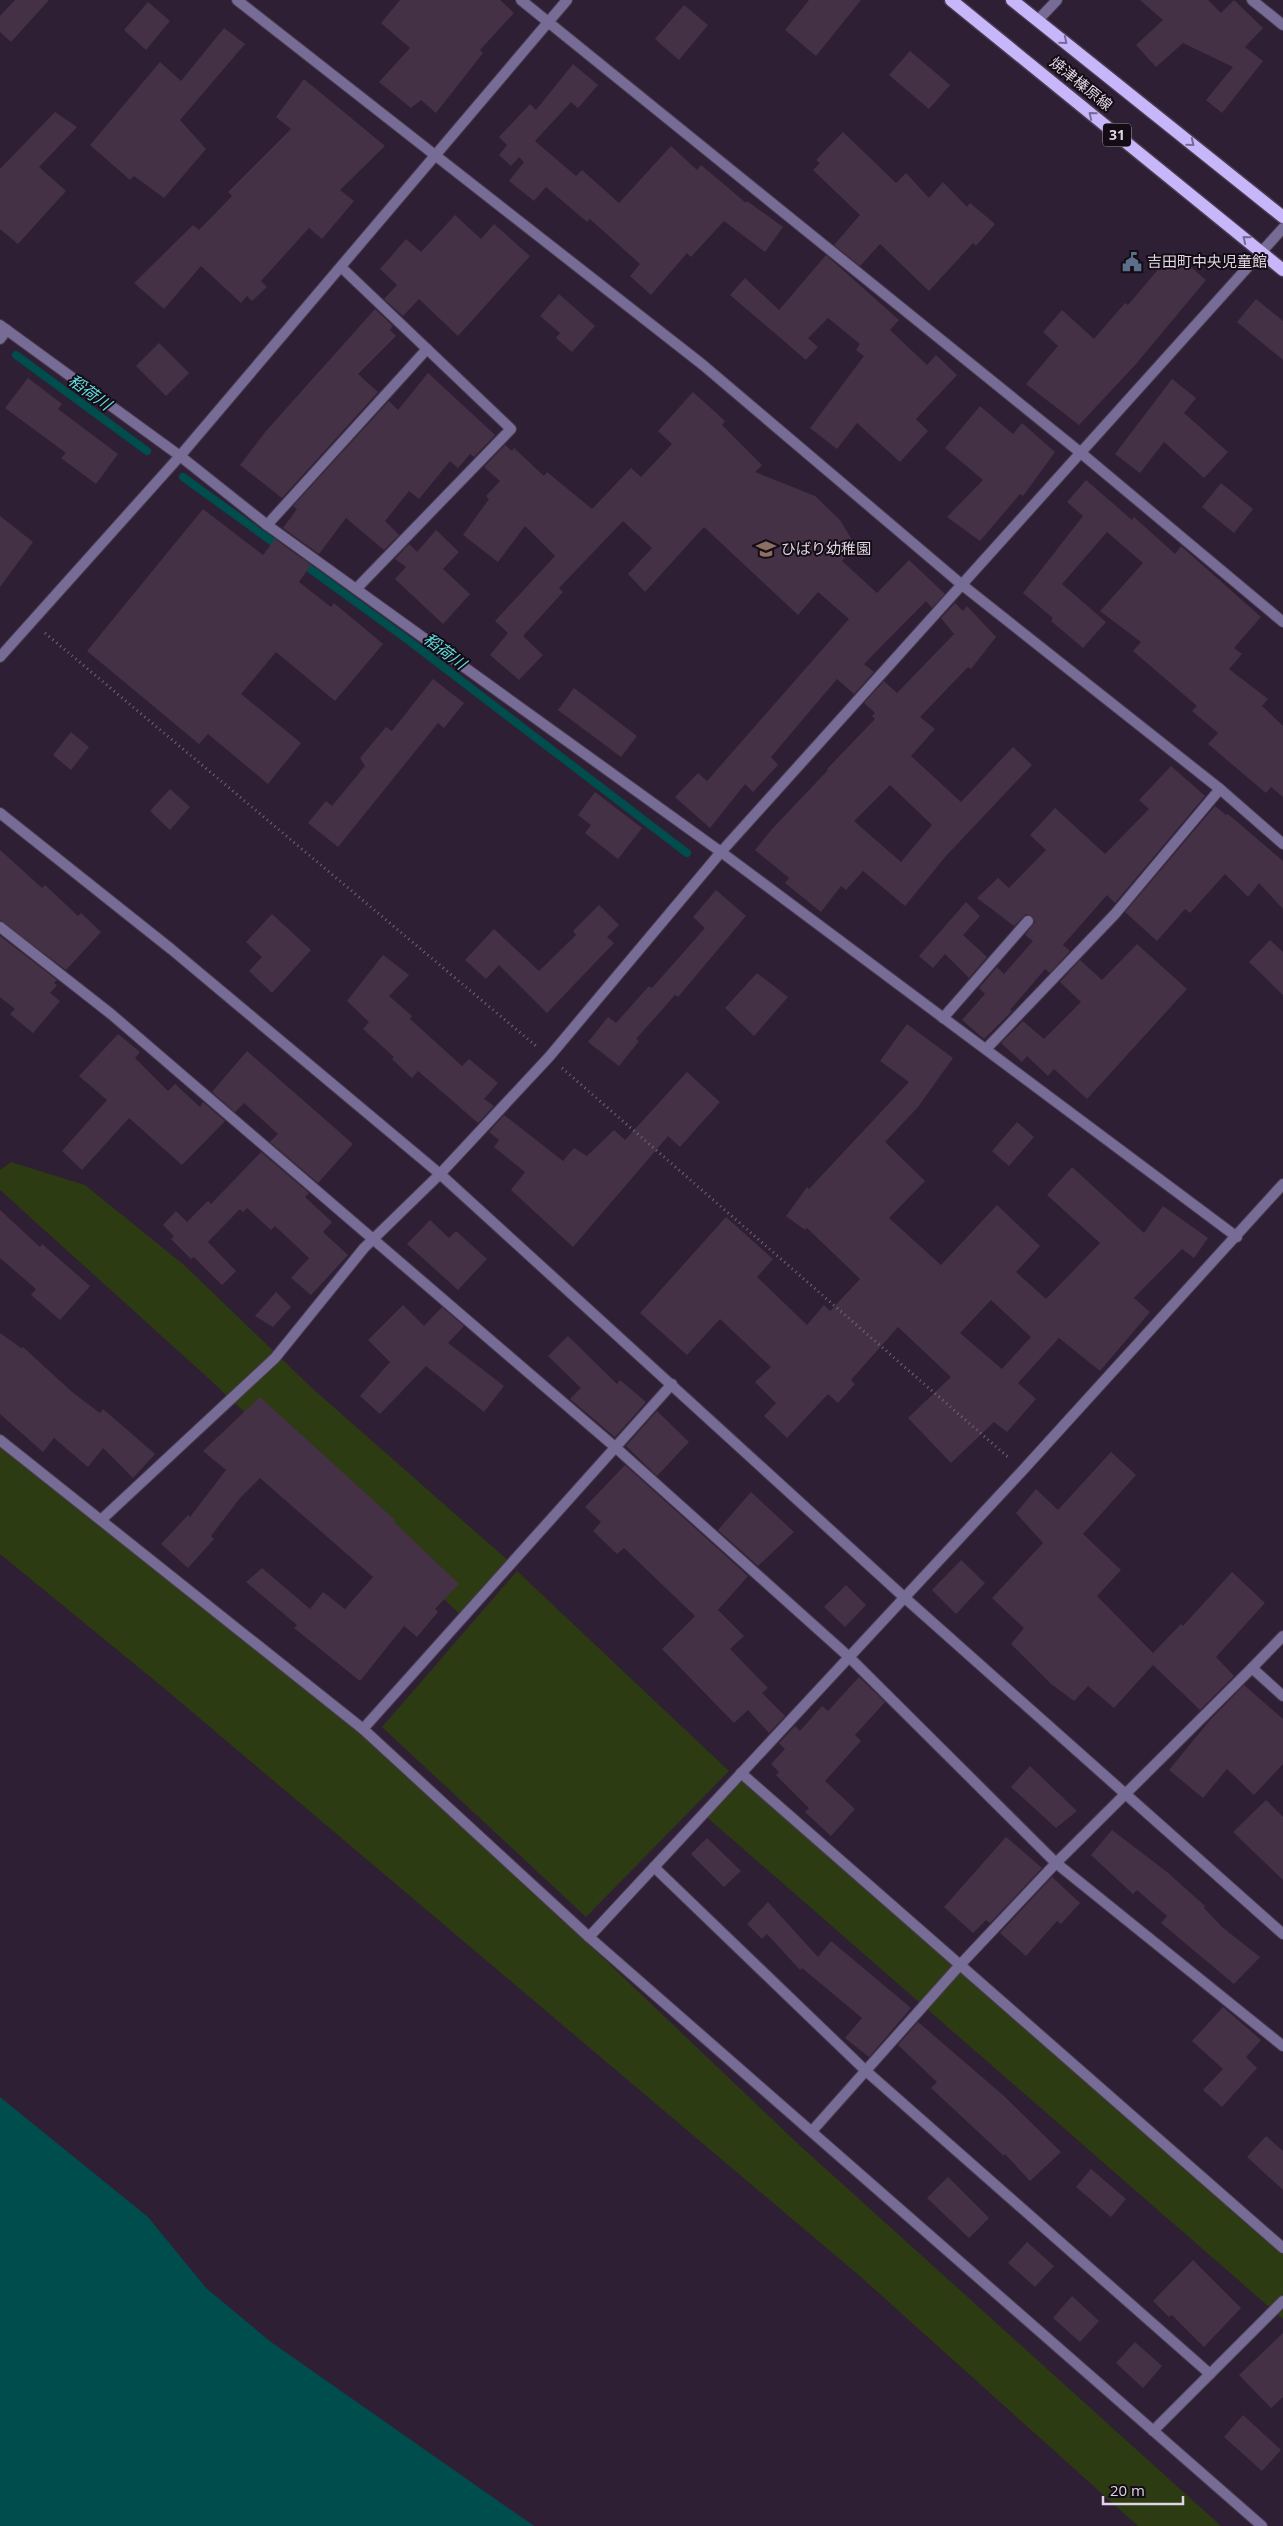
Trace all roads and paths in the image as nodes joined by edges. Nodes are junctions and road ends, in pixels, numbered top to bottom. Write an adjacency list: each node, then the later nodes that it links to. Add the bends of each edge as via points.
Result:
1 (236, 0): 11 (street)
2 (521, 0): 9 (street)
3 (567, 0): 9 (street)
4 (951, 0): 14 (main road, 焼津榛原線 / 31, one-way to 4)
5 (1012, 0): 8 (main road, 焼津榛原線 / 31)
6 (1057, 0): 8 (street)
7 (1252, 0): 10 (street)
8 (1038, 20): 12 (main road, 焼津榛原線 / 31, one-way to 12)
9 (548, 22): 11 (street); 20 (street)
10 (1283, 25)
11 (436, 156): 15 (street); 23 (street, via 704,366)
12 (1283, 217)
13 (1283, 228): 14 (street)
14 (1261, 251): 16 (main road, 焼津榛原線 / 31); 20 (street)
15 (341, 267): 19 (street); 21 (street)
16 (1283, 270)
17 (4, 328): 18 (street); 21 (street)
18 (0, 339)
19 (427, 349): 22 (street); 24 (street, via 511,429)
20 (1080, 453): 23 (street); 26 (street)
21 (180, 456): 22 (street); 25 (street)
22 (267, 525): 24 (street)
23 (962, 584): 28 (street); 31 (street)
24 (356, 589): 31 (street)
25 (32, 622): 27 (street); 36 (path)
26 (1283, 622)
27 (0, 658)
28 (1220, 789): 30 (street); 35 (street, via 1115,914)
29 (0, 813): 37 (street, via 171,949)
30 (1283, 844)
31 (721, 852): 34 (street); 36 (street)
32 (1028, 920): 34 (street)
33 (0, 927): 40 (street, via 111,1014)
34 (943, 1018): 35 (street)
35 (986, 1049): 39 (street)
36 (549, 1057): 37 (street); 44 (path)
37 (440, 1174): 40 (street); 41 (street)
38 (1283, 1184): 39 (street)
39 (1237, 1237): 44 (street)
40 (374, 1240): 43 (street); 45 (street, via 364,1248 275,1358)
41 (672, 1384): 43 (street); 46 (street)
42 (0, 1440): 45 (street)
43 (615, 1447): 48 (street); 51 (street)
44 (1023, 1470): 46 (street)
45 (101, 1520): 51 (street)
46 (905, 1598): 48 (street); 53 (street)
47 (1283, 1636): 49 (street)
48 (849, 1657): 52 (street); 54 (street)
49 (1252, 1668): 50 (street); 53 (street)
50 (1283, 1696)
51 (362, 1729): 57 (street)
52 (741, 1773): 55 (street); 58 (street)
53 (1126, 1793): 54 (street); 56 (street)
54 (1056, 1863): 58 (street); 59 (street)
55 (654, 1867): 57 (street); 60 (street)
56 (1283, 1934)
57 (589, 1937): 61 (street)
58 (959, 1966): 60 (street); 62 (street)
59 (1283, 2046)
60 (866, 2071): 61 (street); 64 (street)
61 (812, 2131): 65 (street)
62 (1283, 2248)
63 (1283, 2301): 64 (street)
64 (1210, 2374): 65 (street)
65 (1153, 2431): 66 (street)
66 (1262, 2526)

